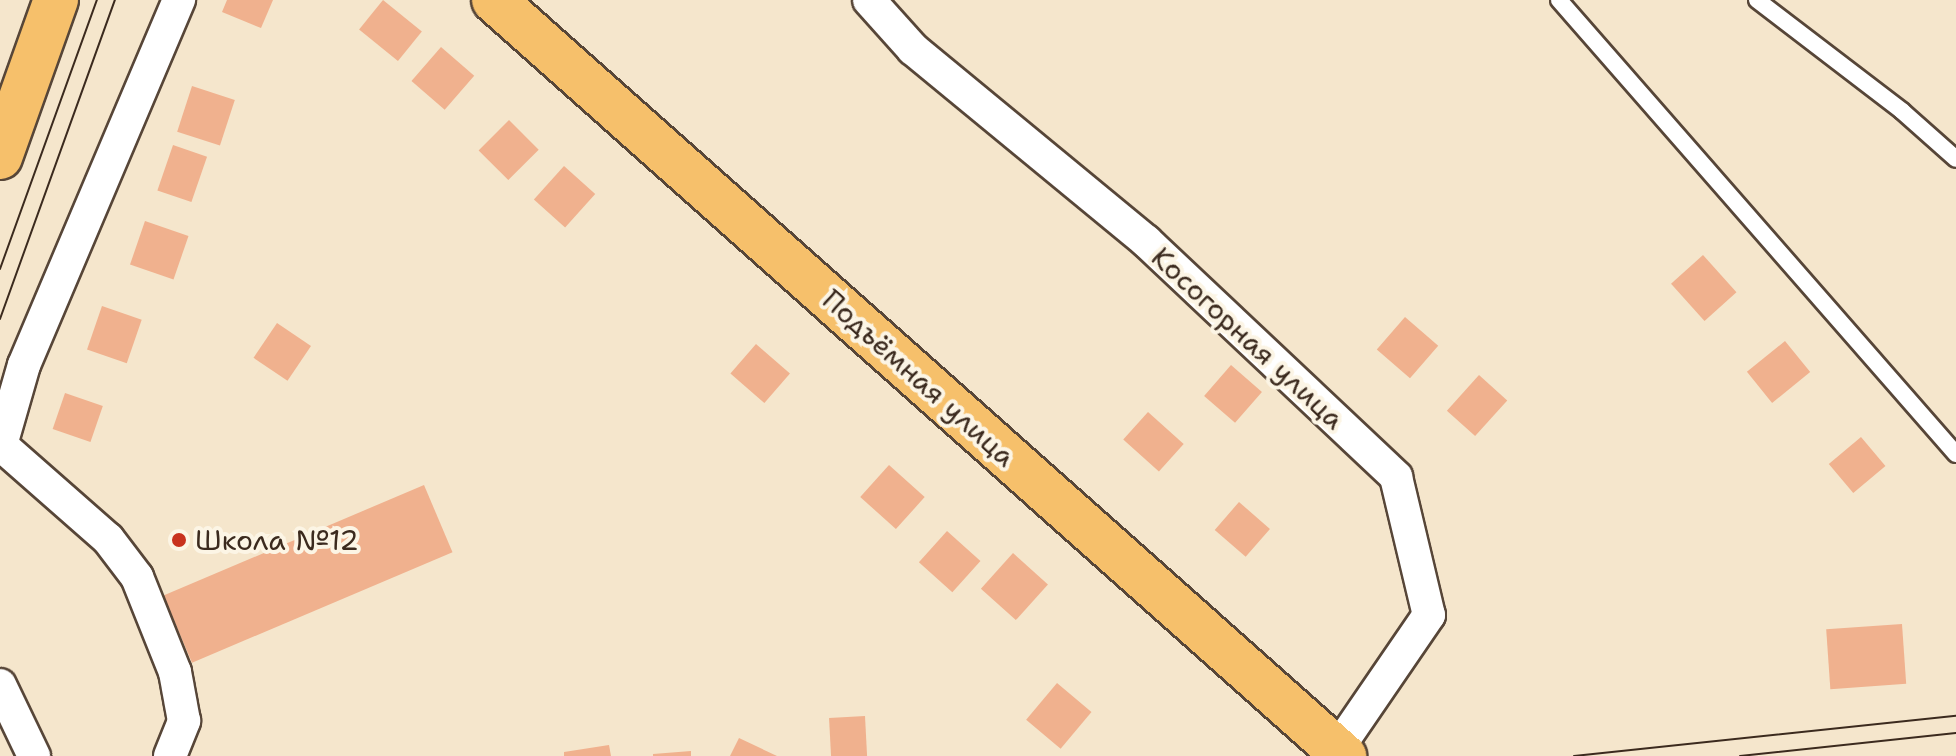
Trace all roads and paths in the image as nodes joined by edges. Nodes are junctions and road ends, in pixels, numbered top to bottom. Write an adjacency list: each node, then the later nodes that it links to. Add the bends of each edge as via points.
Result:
1 (56, 0): 7 (main road)
2 (179, 0): 9 (street, via 24,365)
3 (494, 0): 12 (main road, Подъёмная улица)
4 (869, 0): 12 (street, Косогорная улица, via 913,49 1146,241 1396,477 1429,615)
5 (1559, 0): 10 (lane)
6 (1757, 0): 8 (lane)
7 (0, 157)
8 (1956, 159)
9 (0, 447): 14 (street, via 108,539 137,577 175,672 184,721)
10 (1956, 454)
11 (0, 685): 13 (street)
12 (1340, 753)
13 (34, 756)
14 (170, 756)

